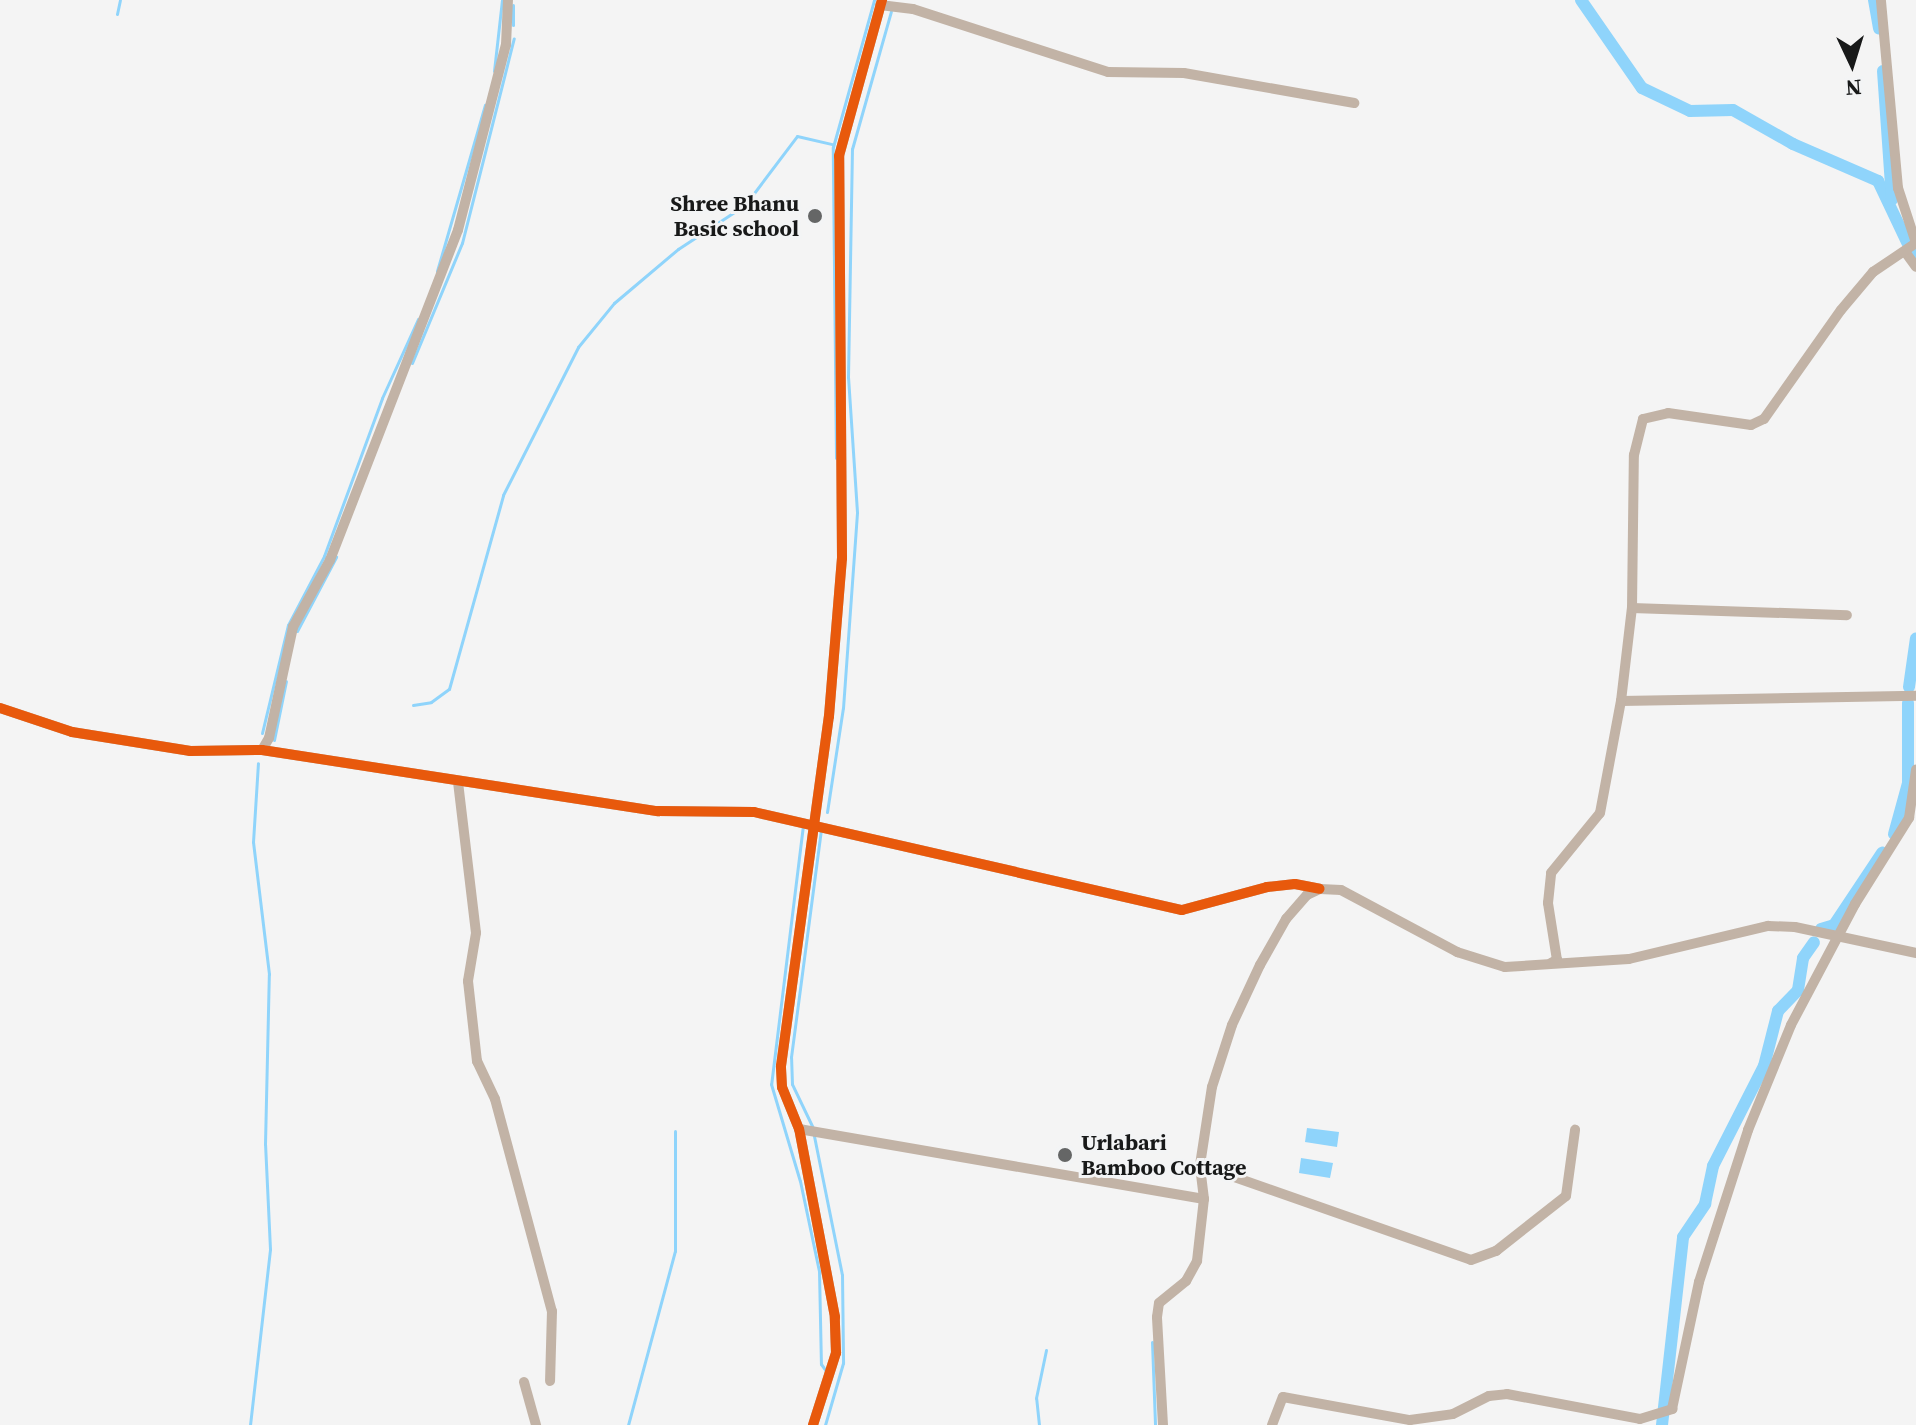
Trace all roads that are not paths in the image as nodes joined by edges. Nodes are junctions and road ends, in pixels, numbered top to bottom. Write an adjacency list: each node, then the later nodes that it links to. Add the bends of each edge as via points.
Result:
1 (508, 0): 12 (street, via 506,45 458,230 330,560 293,627)
2 (1881, 0): 5 (street, via 1898,188 1916,240)
3 (881, 3): 4 (street, via 1108,72 1184,73); 15 (street, via 839,156 842,558)
4 (1354, 103)
5 (1906, 253): 6 (street); 7 (street, via 1873,272 1764,419 1751,425 1668,413 1643,419 1634,455)
6 (1916, 267)
7 (1632, 608): 8 (street); 10 (street)
8 (1847, 615)
9 (1916, 696): 10 (street)
10 (1621, 701): 19 (street, via 1600,813 1551,873 1548,903 1557,960)
11 (0, 708): 12 (street, via 33,721 121,740 190,751)
12 (262, 750): 14 (street)
13 (1916, 770): 17 (street, via 1909,818)
14 (458, 782): 15 (street, via 658,811 721,809); 24 (street, via 476,933 468,981 477,1061 495,1099 552,1311)
15 (815, 825): 16 (street, via 1182,910 1267,887 1295,884); 20 (street, via 781,1066 782,1087)
16 (1320, 889): 19 (street, via 1355,896 1447,947 1484,961 1525,967); 22 (street, via 1286,919 1232,1025 1212,1087)
17 (1837, 936): 18 (street); 19 (street, via 1768,926 1629,959); 29 (street, via 1791,1025 1719,1209 1668,1411 1640,1419 1507,1394 1489,1396 1453,1414 1410,1420 1283,1397)
18 (1916, 953)
19 (1551, 963)
20 (799, 1129): 23 (street); 27 (street, via 835,1317 836,1353)
21 (1575, 1130): 22 (street, via 1566,1196 1496,1251 1471,1260)
22 (1200, 1165): 23 (street)
23 (1204, 1199): 28 (street, via 1193,1272 1159,1303)
24 (550, 1381)
25 (524, 1382): 26 (street)
26 (536, 1425)
27 (813, 1425)
28 (1163, 1425)
29 (1272, 1425)

